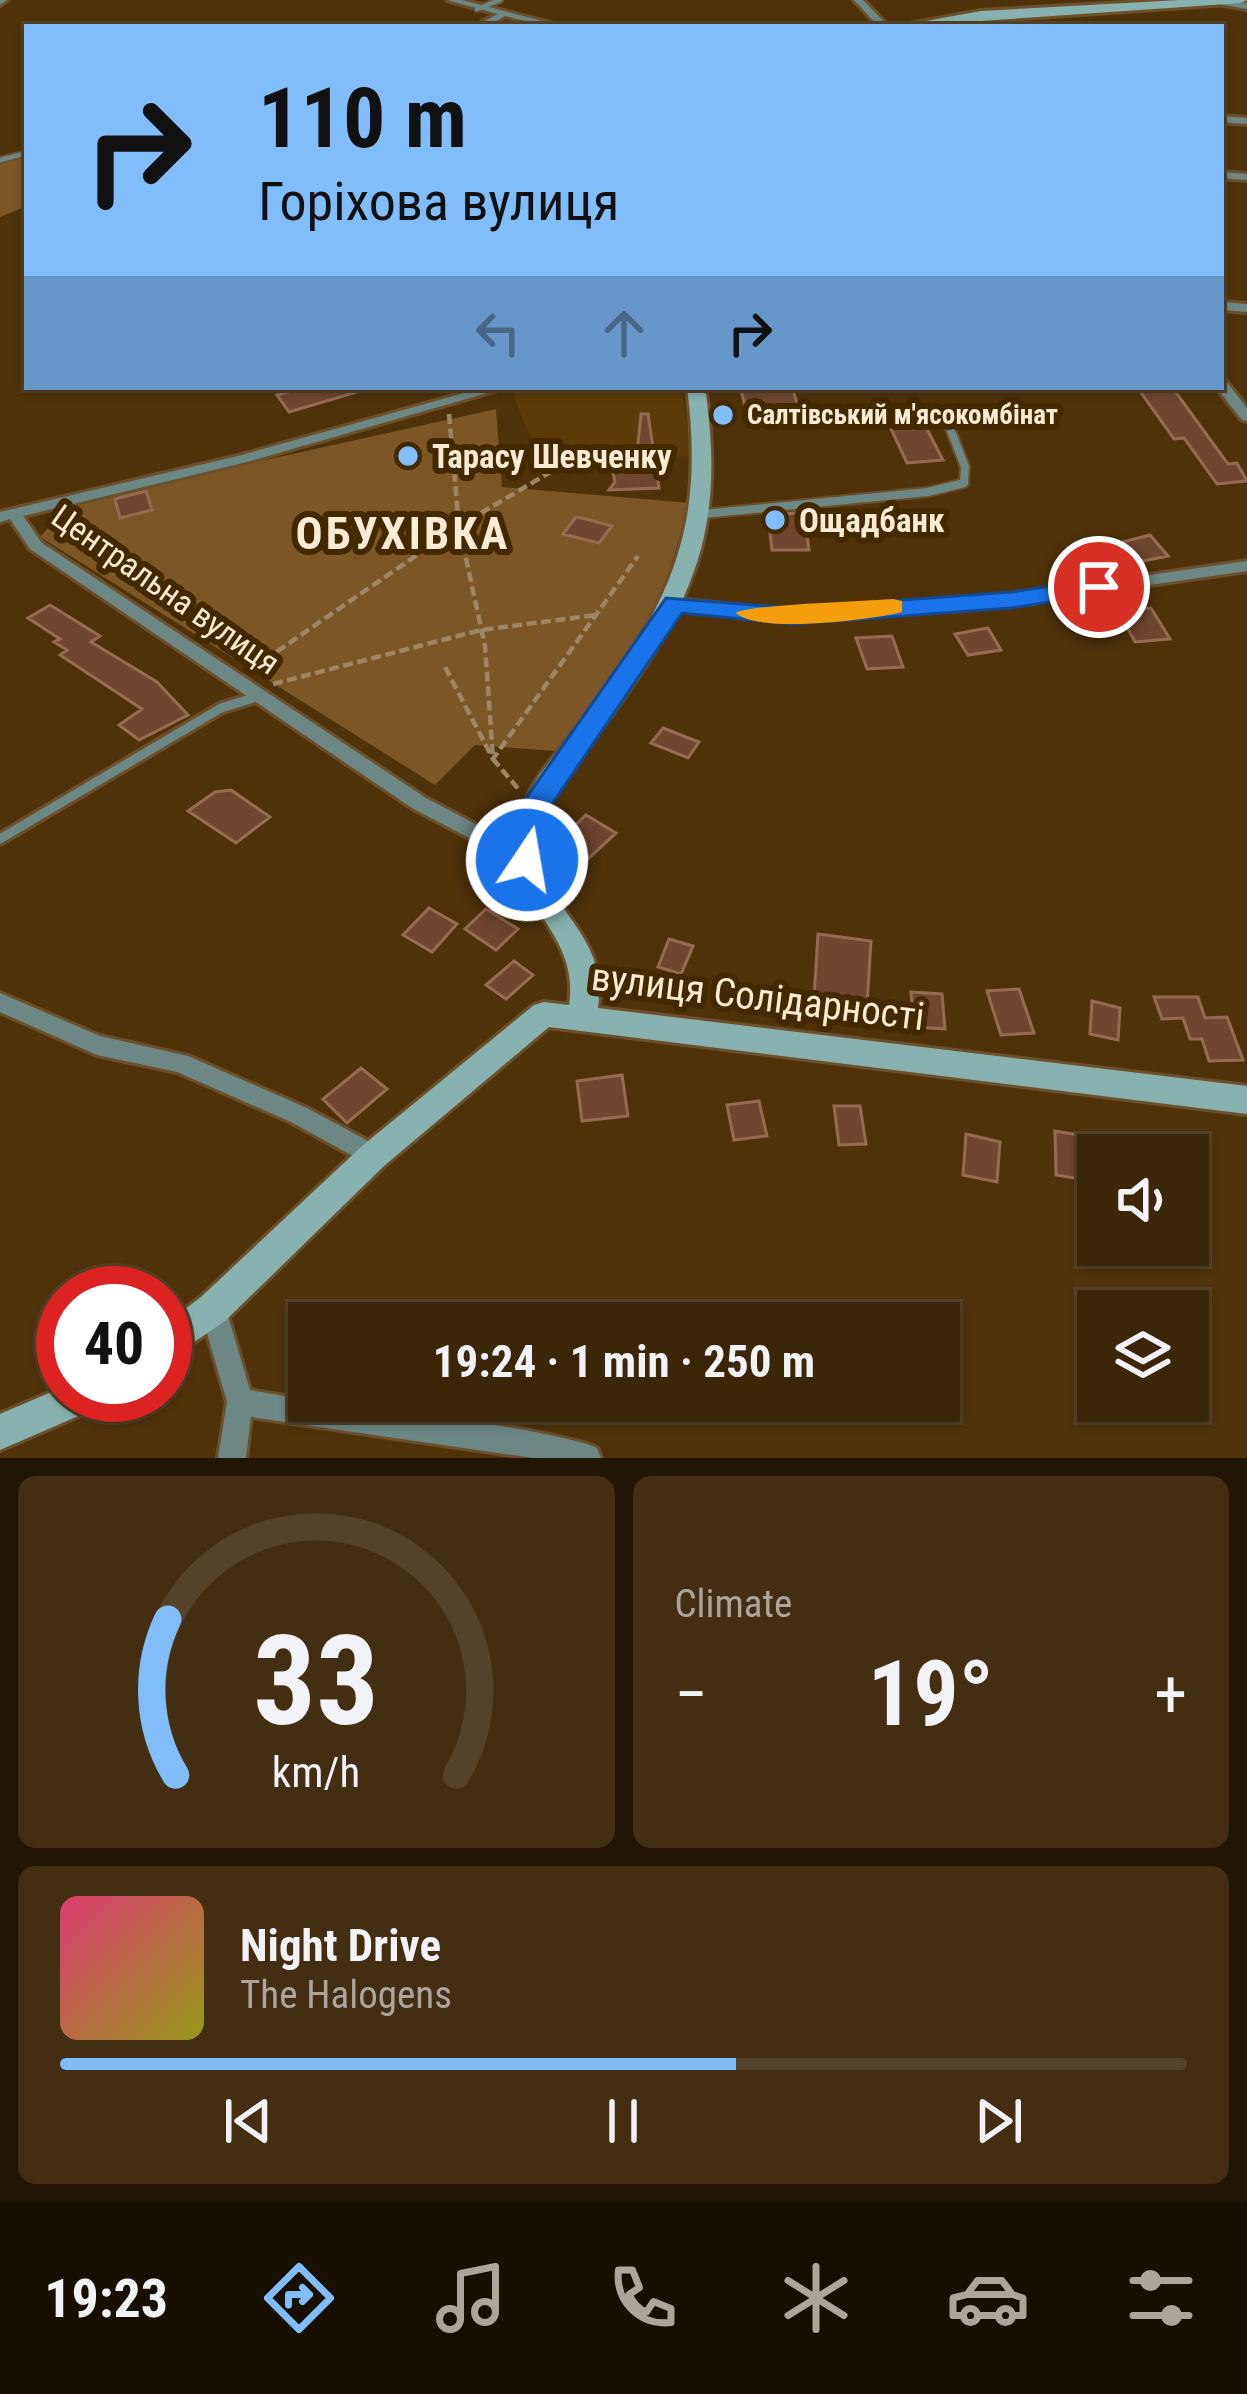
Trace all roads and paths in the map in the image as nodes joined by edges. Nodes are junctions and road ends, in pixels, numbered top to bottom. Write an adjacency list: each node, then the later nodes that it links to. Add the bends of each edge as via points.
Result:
1 (451, 0): 6 (street)
2 (500, 0): 6 (lane)
3 (858, 0): 10 (street)
4 (1222, 2): 5 (street); 11 (street)
5 (1244, 3)
6 (477, 9): 7 (street)
7 (501, 16): 8 (street); 9 (street)
8 (484, 24)
9 (544, 24)
10 (881, 24)
11 (920, 24)
12 (1224, 388): 16 (street)
13 (491, 390): 15 (street, Центральна вулиця)
14 (696, 390): 19 (street)
15 (448, 402): 20 (street, Центральна вулиця); 21 (path)
16 (1247, 417)
17 (947, 423): 19 (lane, via 964,483)
18 (559, 467): 21 (path)
19 (703, 514): 24 (street)
20 (8, 517): 28 (street, Центральна вулиця, via 36,546)
21 (459, 526): 26 (path); 28 (path)
22 (638, 556): 25 (path)
23 (1247, 566): 24 (street, via 1011,600 793,616)
24 (675, 604): 30 (street)
25 (596, 615): 26 (path); 29 (path)
26 (482, 630): 28 (path); 29 (path)
27 (445, 667): 29 (path)
28 (248, 689): 31 (lane); 32 (street, Центральна вулиця, via 419,803)
29 (493, 759): 30 (path)
30 (534, 809): 32 (street)
31 (0, 839)
32 (527, 860): 34 (street, via 586,968)
33 (0, 1002): 36 (street, via 97,1045 180,1063)
34 (582, 1018): 35 (street, вулиця Солідарності); 36 (street, вулиця Солідарності, via 544,1014)
35 (1247, 1100)
36 (373, 1156): 37 (street, вулиця Солідарності)
37 (212, 1309): 38 (street, вулиця Солідарності); 39 (street)
38 (192, 1324)
39 (241, 1402): 42 (street); 43 (street, via 328,1421 530,1440)
40 (36, 1417): 41 (street)
41 (0, 1432)
42 (232, 1458)
43 (586, 1458)

